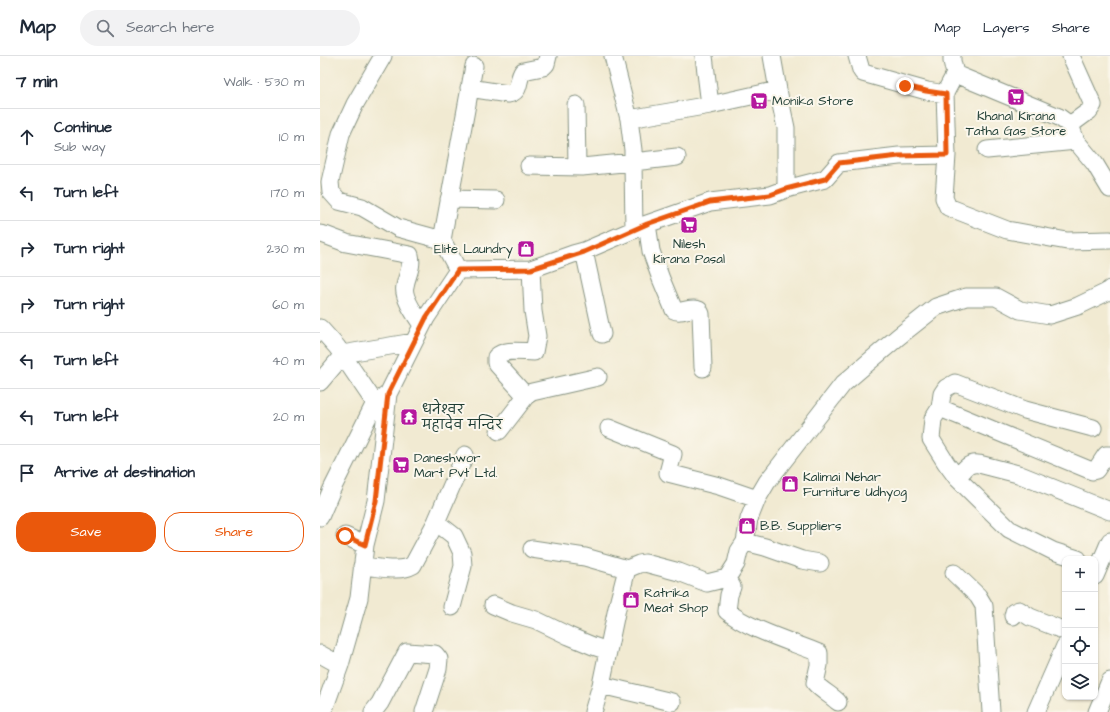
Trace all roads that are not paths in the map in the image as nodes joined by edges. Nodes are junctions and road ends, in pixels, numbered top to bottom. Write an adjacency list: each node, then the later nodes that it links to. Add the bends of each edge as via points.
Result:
1 (384, 56): 31 (street, via 355,104 341,134 330,182 331,192 339,200 362,207 398,228)
2 (548, 56): 11 (street, via 543,67 523,71 514,93)
3 (613, 56): 16 (street)
4 (704, 56): 15 (street)
5 (772, 56): 12 (street)
6 (857, 56): 13 (street, via 863,73)
7 (952, 56): 10 (street)
8 (1071, 56): 17 (street, via 1092,105 1090,111)
9 (474, 66): 11 (street)
10 (955, 74): 13 (street); 17 (street, via 1058,117)
11 (469, 88): 27 (street)
12 (778, 90): 15 (street); 25 (street, via 786,128)
13 (946, 94): 20 (street)
14 (576, 105): 24 (street)
15 (710, 105): 16 (street)
16 (629, 119): 22 (street)
17 (1070, 125): 18 (street)
18 (1076, 141): 19 (street); 26 (street, via 1095,164)
19 (987, 150)
20 (947, 155): 25 (street, via 899,156 839,163 825,179); 32 (street, via 944,198 948,207 1007,230 1067,241)
21 (676, 158): 22 (street)
22 (633, 162): 24 (street); 29 (street)
23 (529, 166): 24 (street)
24 (576, 167)
25 (786, 189): 29 (street, via 770,195 710,202)
26 (1110, 189)
27 (449, 199): 28 (street); 31 (street)
28 (496, 200)
29 (641, 227): 33 (street); 42 (street, via 674,310 676,312 696,309 701,314)
30 (320, 234): 37 (street, via 346,243 410,255 412,263 404,287 406,296)
31 (442, 240): 35 (street)
32 (1110, 240)
33 (584, 252): 34 (street); 39 (street)
34 (531, 269): 35 (street); 45 (street, via 537,336 534,352 509,351 496,357 496,363)
35 (458, 270): 37 (street)
36 (1110, 289): 54 (street, via 1078,306 1050,315 1020,310 996,297 966,297 936,307 843,384 767,482)
37 (422, 325): 40 (street)
38 (320, 328): 41 (street)
39 (602, 334)
40 (414, 342): 41 (street); 46 (street)
41 (342, 354): 44 (street); 46 (street)
42 (703, 368)
43 (598, 377): 45 (street, via 532,392)
44 (320, 382)
45 (526, 396): 50 (street)
46 (382, 398): 56 (street, via 332,489); 61 (street, via 376,501)
47 (940, 408): 49 (street, via 942,394 955,383 1025,410); 51 (street, via 1092,471 1096,470 1106,455); 53 (street, via 933,419 931,439)
48 (609, 428): 54 (street, via 673,454 668,473)
49 (1093, 428)
50 (499, 431)
51 (1110, 454)
52 (465, 455): 57 (street)
53 (958, 478): 55 (street, via 967,466 979,464 1018,474); 63 (street, via 1009,529)
54 (757, 499): 60 (street, via 749,519)
55 (1110, 511)
56 (320, 517)
57 (436, 522): 65 (street, via 413,565 407,569); 71 (street, via 454,536 462,553 463,566)
58 (345, 536): 61 (street)
59 (1110, 541): 68 (street)
60 (745, 542): 64 (street); 69 (street)
61 (365, 545): 65 (street)
62 (532, 549): 66 (street, via 585,557)
63 (1070, 556)
64 (820, 563)
65 (362, 566): 77 (street, via 359,598)
66 (628, 569): 69 (street, via 645,563 707,583); 74 (street)
67 (954, 573): 86 (street, via 978,596 984,606)
68 (1099, 573)
69 (728, 578): 81 (street, via 732,587 727,611 755,627 819,653 815,683)
70 (493, 604): 74 (street)
71 (452, 607)
72 (1013, 616): 73 (street, via 1014,612 1019,610)
73 (1062, 631)
74 (608, 651): 79 (street)
75 (1062, 653): 87 (street)
76 (320, 654): 77 (street)
77 (340, 665): 82 (street)
78 (1110, 681): 88 (street)
79 (601, 685): 80 (street); 85 (street)
80 (672, 702)
81 (838, 702)
82 (323, 712)
83 (372, 712): 84 (street, via 380,703 407,652 435,654 439,659)
84 (424, 712)
85 (593, 712)
86 (991, 712)
87 (1036, 712)
88 (1097, 712)

